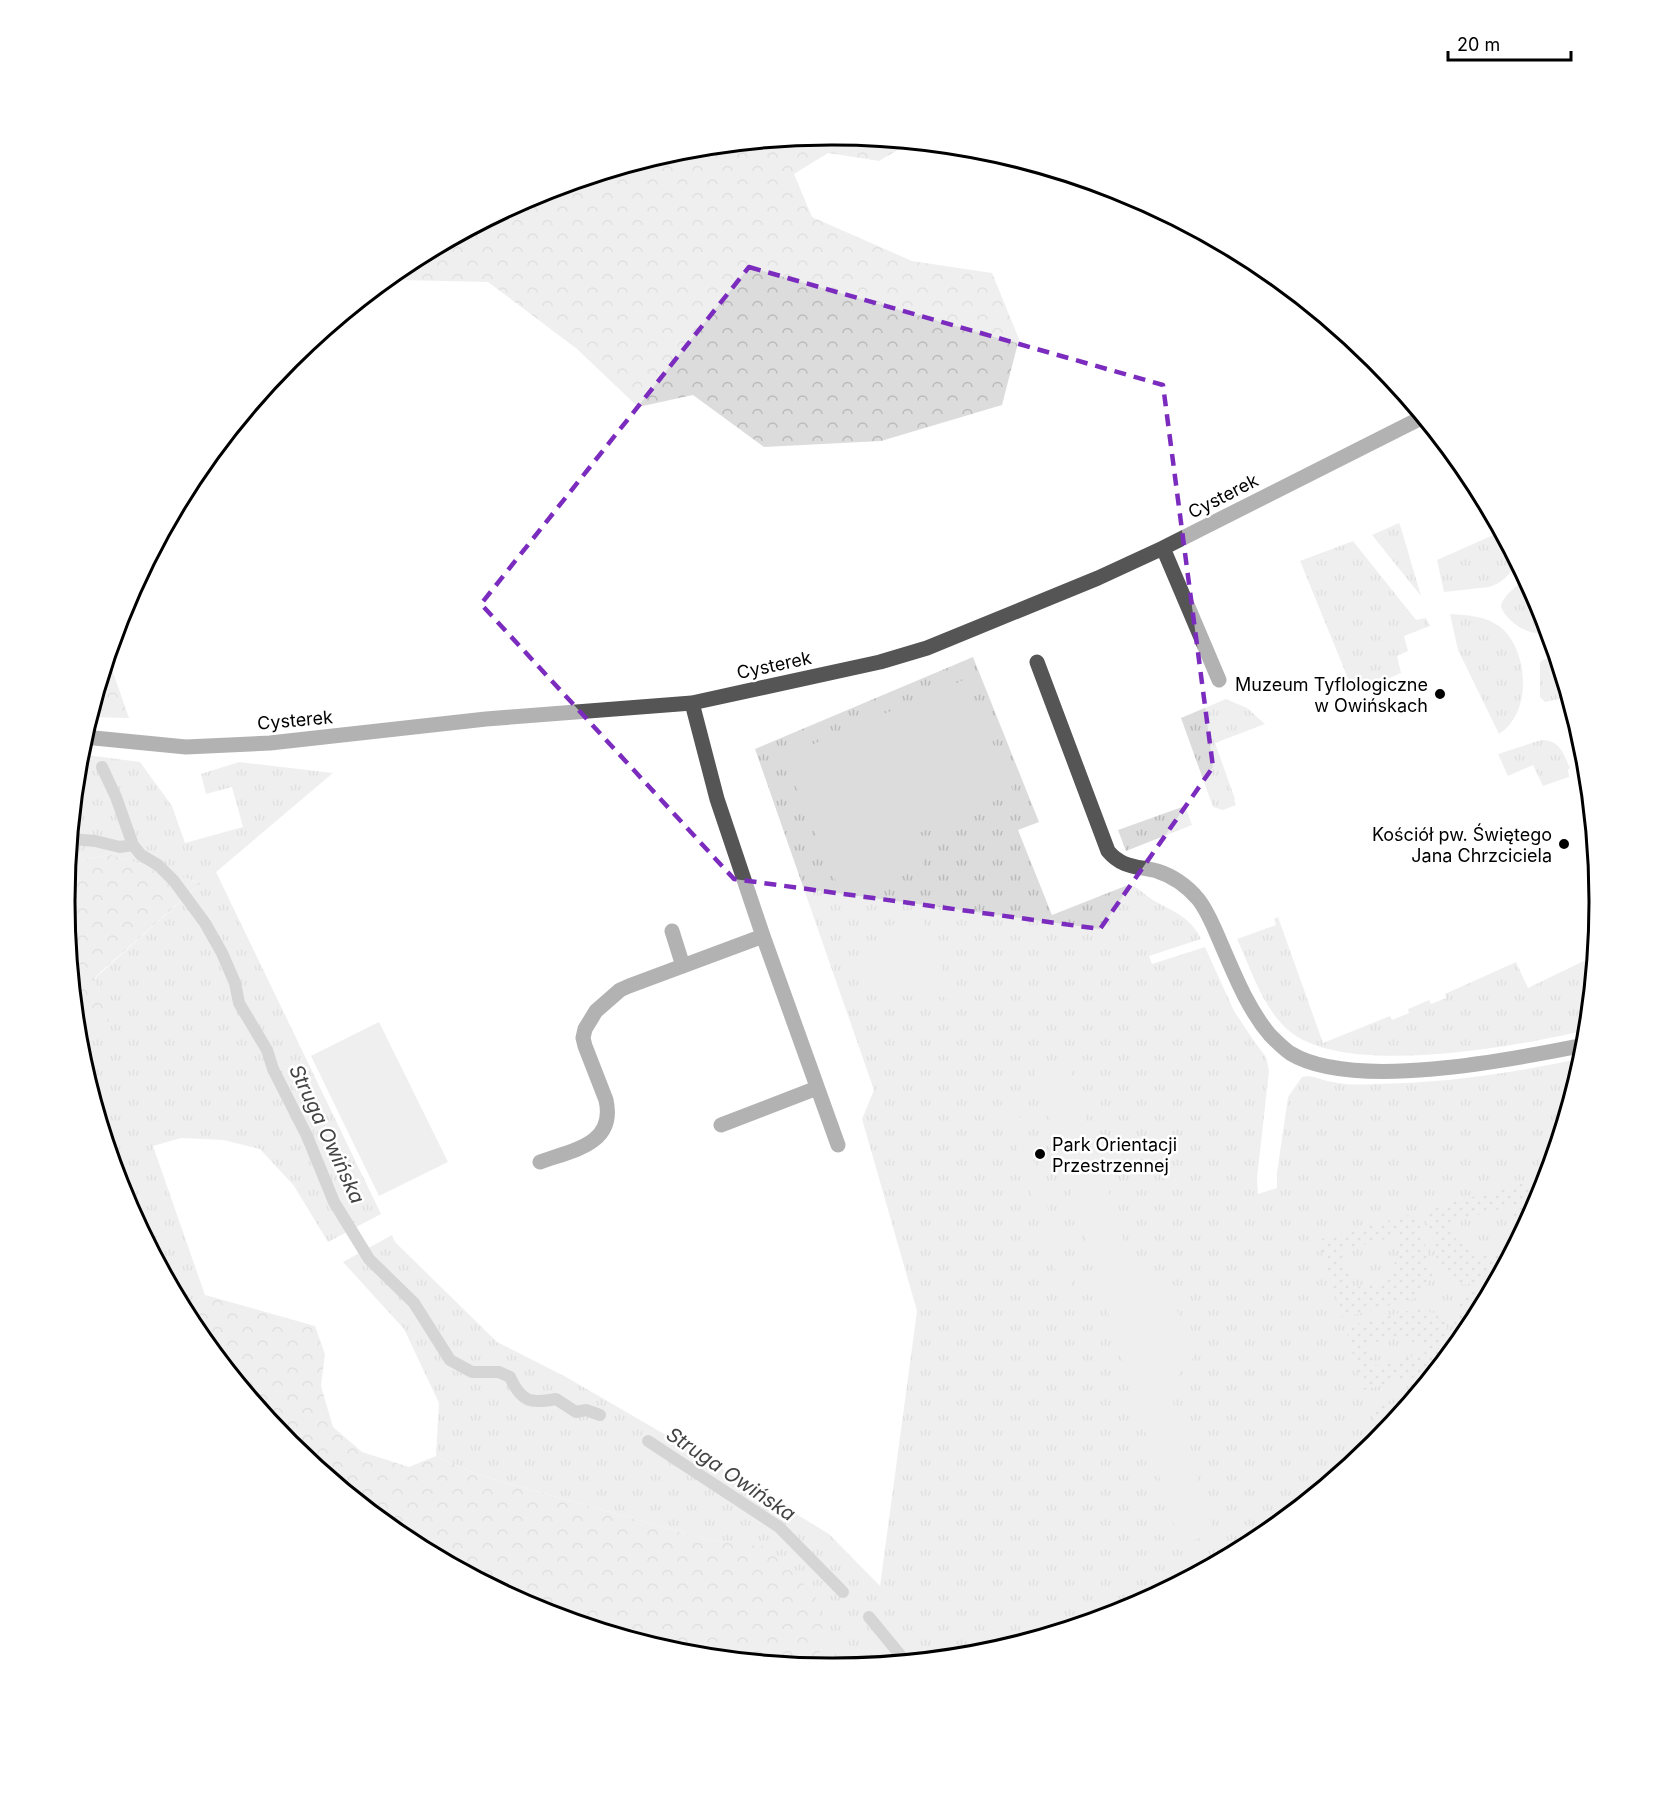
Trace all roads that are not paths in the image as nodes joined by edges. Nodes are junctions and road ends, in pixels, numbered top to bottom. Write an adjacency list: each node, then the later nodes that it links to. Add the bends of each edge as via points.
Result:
1 (1416, 420): 2 (street, Cysterek)
2 (1163, 548): 4 (street); 5 (street, Cysterek, via 927,648)
3 (1037, 662): 10 (street, via 1108,851 1125,865 1159,872 1192,892 1213,924 1259,1020 1291,1053 1340,1068 1405,1070 1505,1060)
4 (1219, 680)
5 (692, 703): 6 (street, Cysterek, via 486,719 270,743 186,747); 8 (street, via 717,799)
6 (94, 738)
7 (672, 931): 9 (street)
8 (763, 936): 9 (street); 11 (street)
9 (683, 966): 14 (street, via 620,990 589,1020 583,1038 606,1100 606,1127 595,1140)
10 (1574, 1047)
11 (817, 1088): 12 (street); 13 (street)
12 (721, 1125)
13 (838, 1145)
14 (540, 1162)

